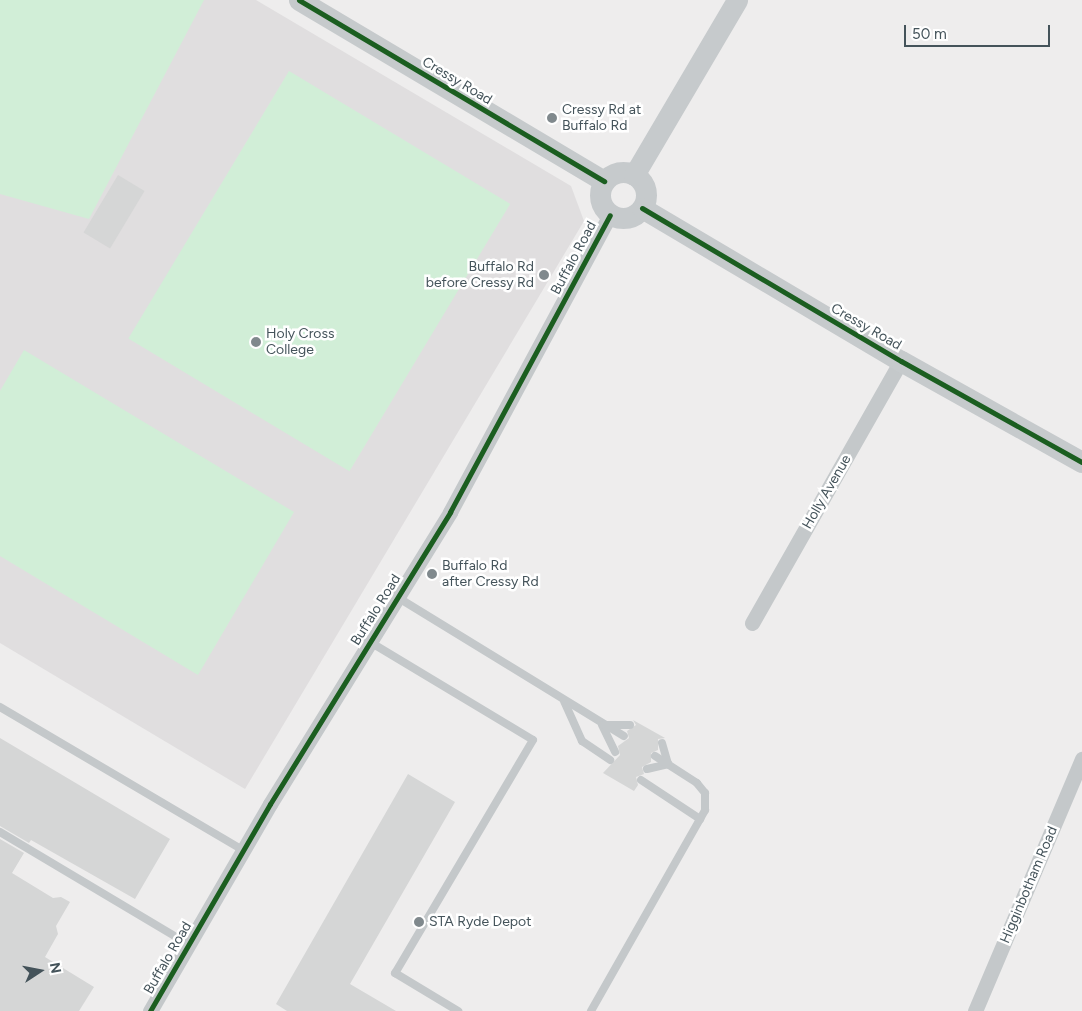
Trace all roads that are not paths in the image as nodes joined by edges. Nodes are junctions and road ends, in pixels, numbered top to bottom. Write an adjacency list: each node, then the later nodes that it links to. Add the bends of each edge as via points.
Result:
1 (299, 0): 4 (street, Cressy Road)
2 (737, 0): 3 (street)
3 (634, 175): 4 (street, via 615,173); 5 (street, via 646,194)
4 (604, 181): 6 (street, via 599,195)
5 (642, 208): 6 (street, via 624,218); 7 (street, Cressy Road)
6 (610, 215): 9 (street, Buffalo Road, via 450,512)
7 (902, 361): 8 (street, Cressy Road); 10 (street, Holly Avenue)
8 (1082, 462)
9 (398, 597): 11 (street, Buffalo Road); 12 (lane)
10 (752, 623)
11 (370, 642): 27 (street, Buffalo Road); 30 (lane, via 533,740 394,973)
12 (564, 701): 14 (lane); 21 (lane, via 582,741)
13 (0, 707): 27 (lane)
14 (602, 724): 15 (lane); 16 (lane); 18 (lane)
15 (630, 725)
16 (624, 736)
17 (662, 743): 22 (lane)
18 (615, 752)
19 (655, 756): 22 (lane)
20 (1082, 759): 32 (street, Higginbotham Road)
21 (610, 760)
22 (668, 764): 23 (lane); 25 (lane, via 697,783 704,793 705,810)
23 (647, 770)
24 (641, 780): 25 (lane)
25 (700, 819): 31 (lane)
26 (0, 832): 28 (lane)
27 (243, 850): 28 (street, Buffalo Road)
28 (188, 944): 29 (street, Buffalo Road)
29 (150, 1011)
30 (458, 1011)
31 (591, 1011)
32 (975, 1011)

